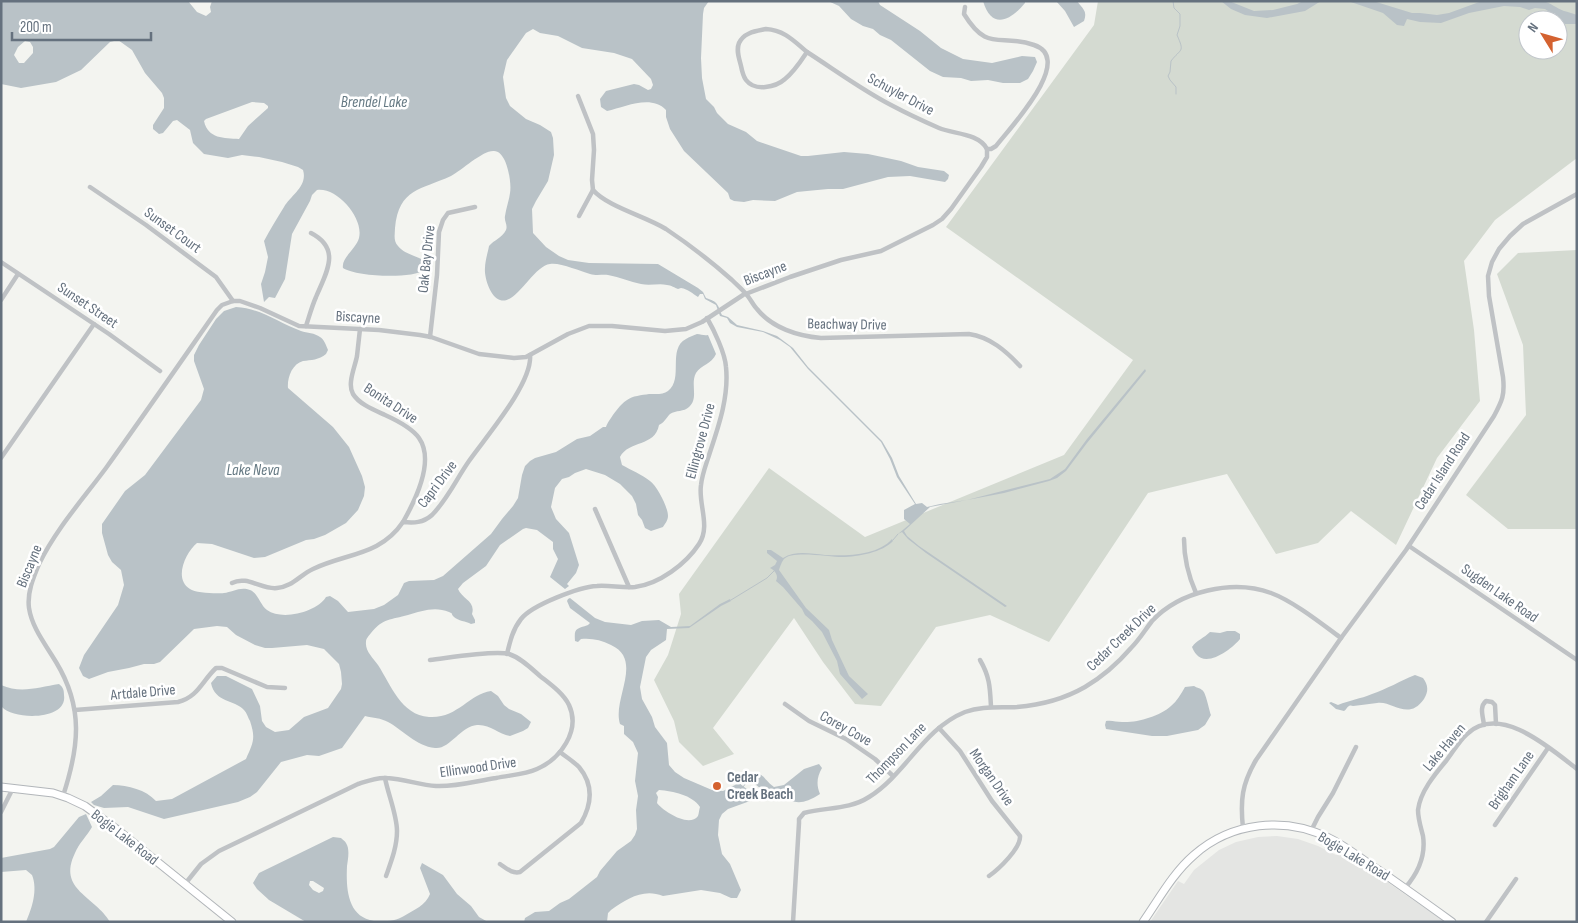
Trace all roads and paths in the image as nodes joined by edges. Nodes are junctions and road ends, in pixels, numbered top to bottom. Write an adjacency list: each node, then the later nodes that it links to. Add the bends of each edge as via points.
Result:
1 (965, 7): 4 (street, via 964,14 972,27 984,37 1034,45 1047,57 1046,73 1034,96 996,146)
2 (807, 52): 2 (street, Schuyler Drive, via 786,34 766,28 747,35 738,50 742,74 747,82 766,87 785,80); 4 (street, Schuyler Drive, via 891,105 942,129 975,138)
3 (578, 96): 6 (street, via 593,134)
4 (986, 149): 13 (street, Biscayne, via 987,157 961,195 933,225 881,251 841,260)
5 (90, 187): 15 (street, Sunset Court, via 216,277)
6 (593, 190): 9 (street); 13 (street, Beachway Drive, via 604,199 667,230)
7 (1577, 194): 28 (street, Cedar Island Road, via 1523,224 1499,249 1492,262 1488,276 1489,296 1505,390 1494,416)
8 (475, 207): 20 (street, Oak Bay Drive, via 448,213 440,226)
9 (578, 216)
10 (311, 233): 18 (street, via 323,241 330,259)
11 (1, 262): 12 (street, Sunset Street)
12 (18, 274): 14 (street); 17 (street, Sunset Street)
13 (746, 294): 16 (street, Biscayne); 22 (street, Beachway Drive, via 763,316 799,335 857,338 969,334 994,343)
14 (1, 300)
15 (233, 301): 18 (street, Biscayne, via 250,304 299,326); 40 (street, Biscayne, via 217,310 59,531 32,582 29,608 34,624 64,676)
16 (707, 318): 21 (street, Biscayne, via 686,329 665,331 589,326); 30 (street, Ellingrove Drive, via 726,365 727,380 722,416 701,483 705,527 702,538 683,561 656,581)
17 (94, 324): 23 (street, Sunset Street); 24 (street)
18 (306, 326): 19 (street, Biscayne)
19 (360, 329): 20 (street, Biscayne); 26 (street, Bonita Drive, via 352,393 373,410 411,430 425,451 419,489)
20 (430, 337): 21 (street, Biscayne, via 479,354 514,358)
21 (530, 355): 26 (street, Capri Drive, via 528,371 502,417 439,506 431,516 418,523)
22 (1020, 366)
23 (160, 371)
24 (1, 458)
25 (596, 508): 30 (street)
26 (403, 522): 29 (street, via 383,543 314,568 286,587 271,589 242,580)
27 (1184, 539): 31 (street, via 1184,556)
28 (1408, 546): 32 (street, Cedar Island Road); 36 (street, Sugden Lake Road)
29 (232, 583)
30 (628, 587): 33 (street, Ellingrove Drive, via 582,588 534,609 512,633)
31 (1196, 593): 32 (street, Cedar Creek Drive, via 1221,588 1248,588 1272,593); 39 (street, Cedar Creek Drive, via 1179,600 1153,620 1132,648 1085,688 1040,705)
32 (1341, 638): 55 (street, Cedar Island Road, via 1248,774 1241,805)
33 (507, 654): 34 (street, Ellinwood Drive); 46 (street, Ellinwood Drive, via 529,666 569,705 572,728)
34 (430, 660)
35 (980, 660): 39 (street, via 990,682)
36 (1577, 660)
37 (285, 688): 40 (street, Artdale Drive, via 267,687 216,668 194,696 185,700)
38 (785, 704): 48 (street, Corey Cove, via 809,721 846,738)
39 (992, 707): 43 (street, Cedar Creek Drive, via 965,712)
40 (75, 710): 52 (street, Biscayne, via 77,738)
41 (1496, 724): 42 (street, Lake Haven); 42 (street, via 1495,705 1486,701 1481,708); 45 (street, Lake Haven, via 1521,730)
42 (1484, 725): 62 (street, Lake Haven, via 1467,734 1428,785 1418,810 1424,853 1418,870)
43 (939, 728): 48 (street, Thompson Lane); 59 (street, Morgan Drive, via 960,751 992,801 1020,836 1020,842)
44 (1356, 747): 56 (street)
45 (1548, 748): 47 (street, Lake Haven); 54 (street, Brigham Lane)
46 (560, 752): 49 (street, Ellinwood Drive, via 547,763 526,773 457,785 435,786); 57 (street, via 579,768 587,782 590,796 586,815 520,872 511,872)
47 (1577, 769)
48 (894, 776): 64 (street, Thompson Lane, via 869,798 849,807 802,816 799,822)
49 (385, 778): 58 (street, via 397,831); 61 (street, Ellinwood Drive, via 358,784 219,851 201,864)
50 (1, 787): 51 (main road, Bogie Lake Road)
51 (12, 788): 52 (main road, Bogie Lake Road); 53 (street)
52 (63, 796): 61 (main road, Bogie Lake Road, via 96,813)
53 (1, 812)
54 (1495, 825)
55 (1243, 828): 56 (main road, Bogie Lake Road, via 1280,824); 65 (main road, Bogie Lake Road, via 1217,838 1192,856)
56 (1311, 830): 62 (main road, Bogie Lake Road, via 1340,844)
57 (500, 864)
58 (386, 876)
59 (989, 876)
60 (1516, 879): 67 (street)
61 (185, 884): 63 (main road, Bogie Lake Road)
62 (1405, 888): 66 (main road, Bogie Lake Road)
63 (232, 922)
64 (794, 922)
65 (1143, 922)
66 (1452, 922)
67 (1486, 922)

